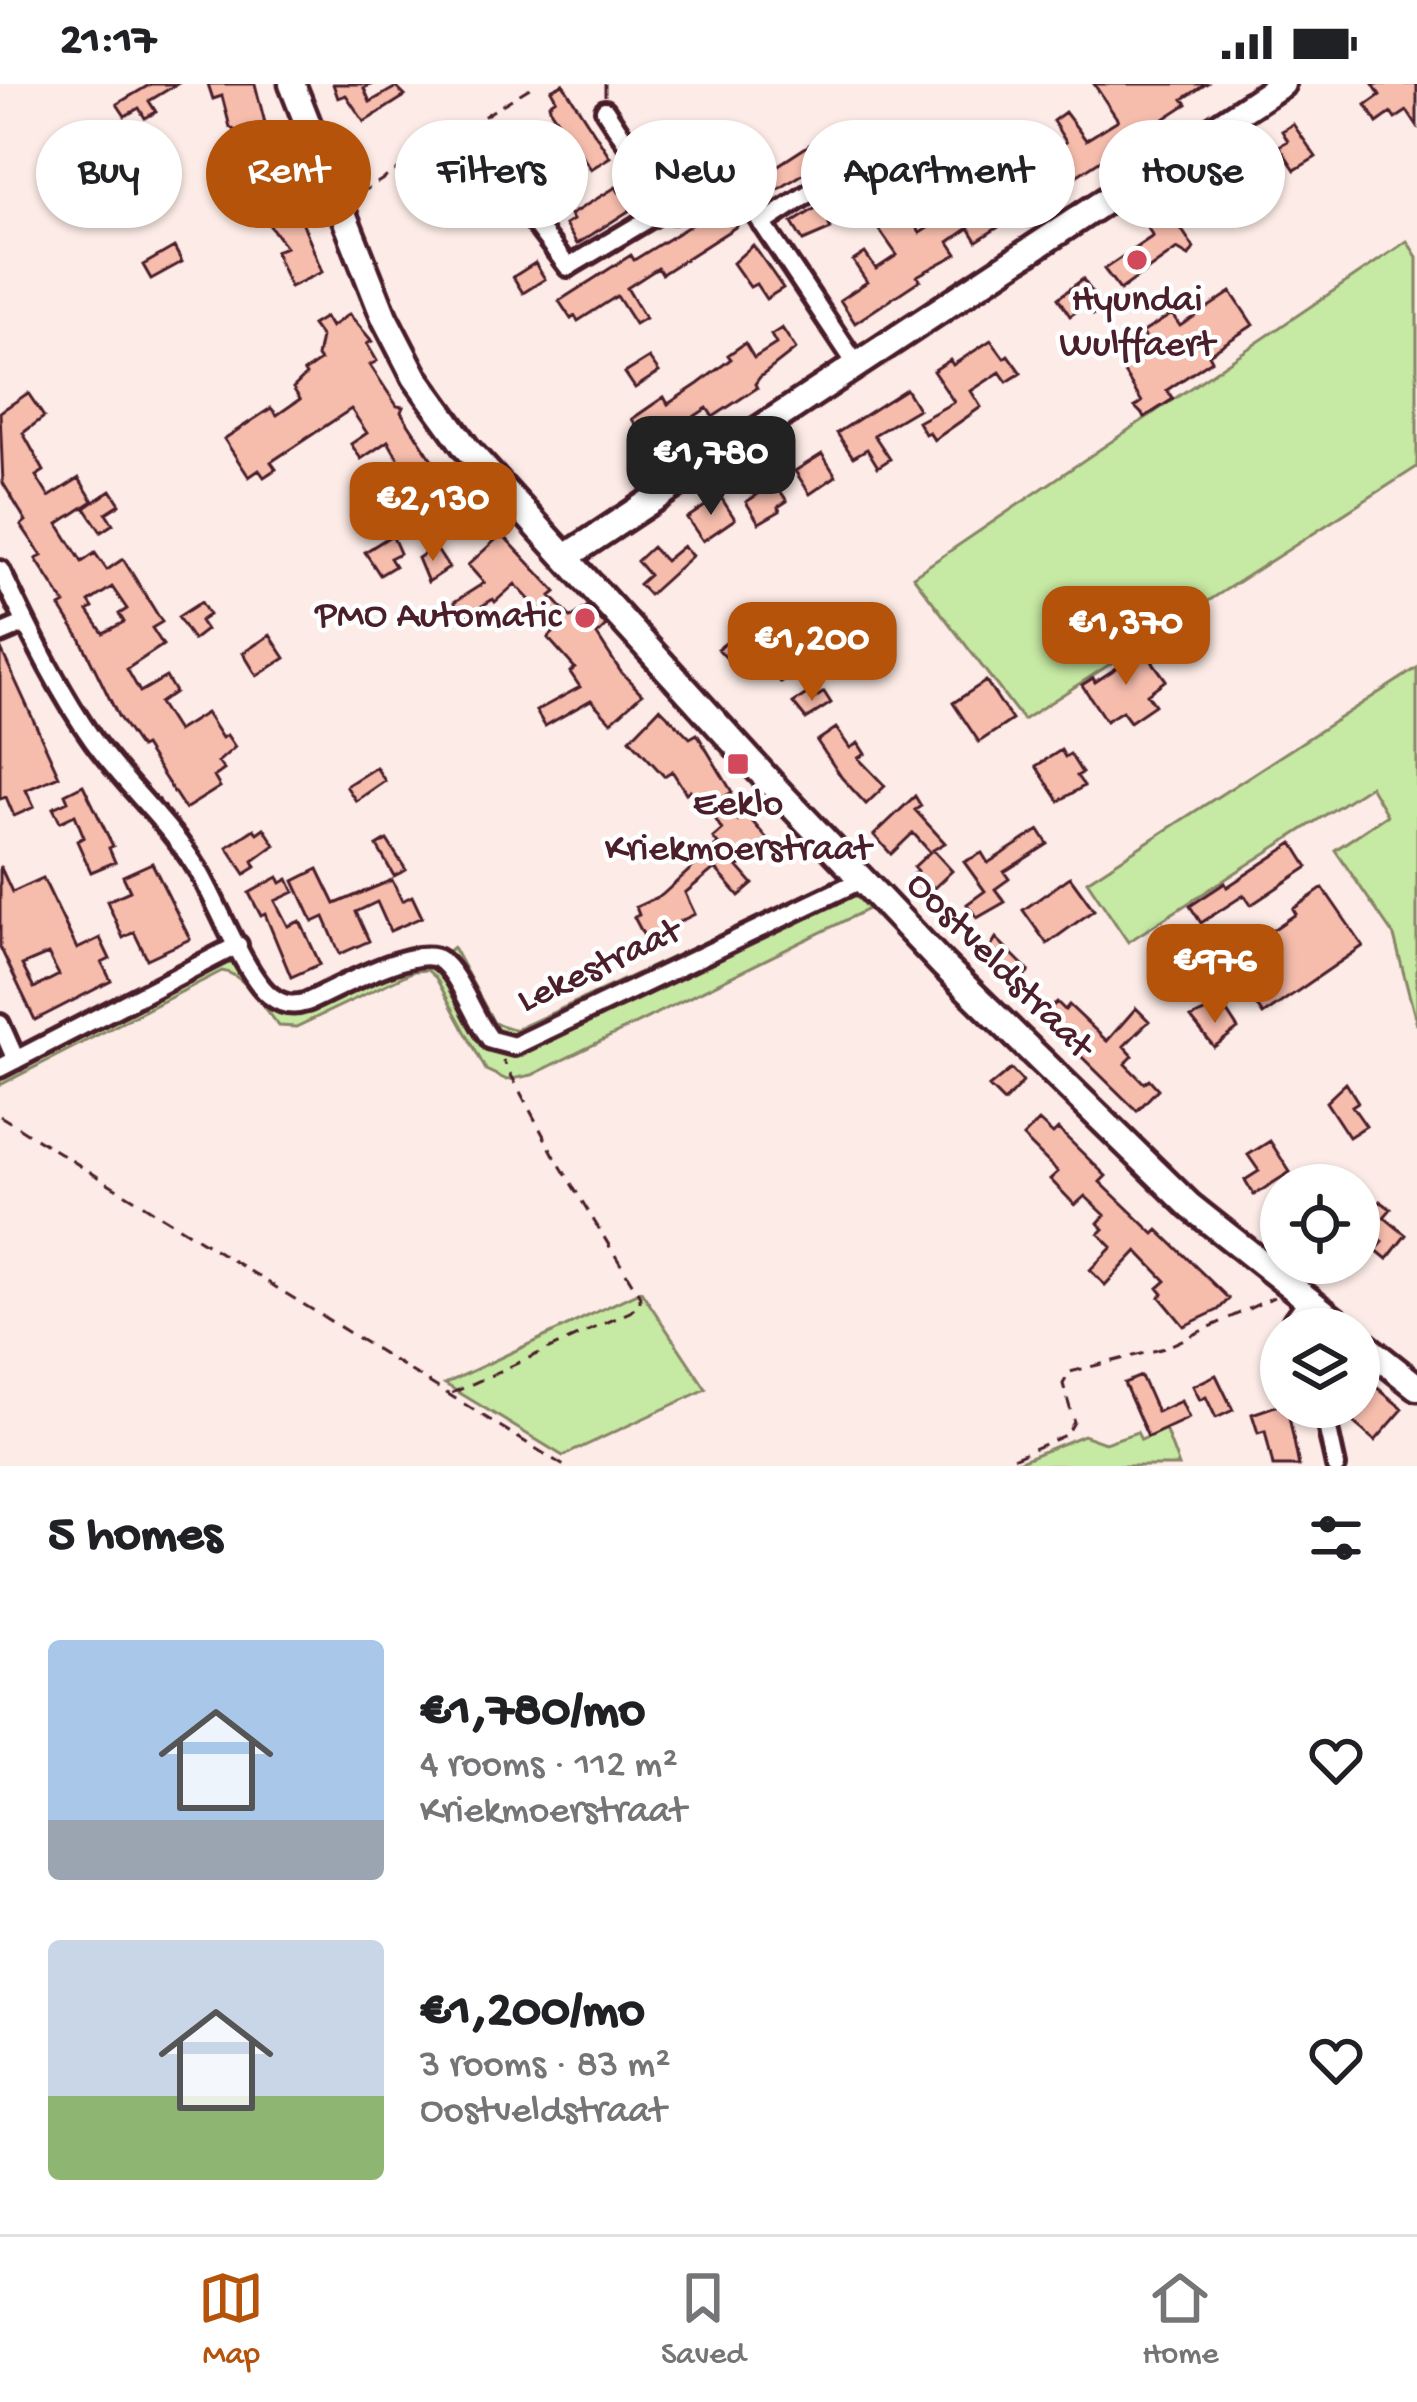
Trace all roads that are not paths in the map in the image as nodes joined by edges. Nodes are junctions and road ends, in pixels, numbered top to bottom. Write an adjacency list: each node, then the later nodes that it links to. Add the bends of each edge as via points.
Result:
1 (292, 84): 9 (street, Oostveldstraat, via 383,317 426,395)
2 (1282, 84): 8 (street)
3 (605, 110): 4 (street)
4 (612, 121)
5 (538, 228): 6 (street, via 568,267)
6 (634, 228)
7 (765, 228): 8 (street)
8 (858, 367): 9 (street)
9 (566, 557): 13 (street, Oostveldstraat)
10 (0, 570): 11 (street, Lekestraat)
11 (26, 622): 12 (street); 14 (street, Lekestraat, via 91,737 173,834)
12 (0, 634)
13 (861, 880): 14 (street, Lekestraat, via 514,1046 484,1033 439,959 410,957 295,1006 270,996); 17 (street, Oostveldstraat, via 1150,1169)
14 (238, 945): 16 (street)
15 (0, 1024): 16 (street)
16 (8, 1064)
17 (1308, 1300): 18 (street); 19 (street, Oostveldstraat)
18 (1302, 1308)
19 (1318, 1308)
20 (1380, 1359): 21 (street, Oostveldstraat)
21 (1417, 1387)
22 (1328, 1428): 23 (street)
23 (1336, 1466)

